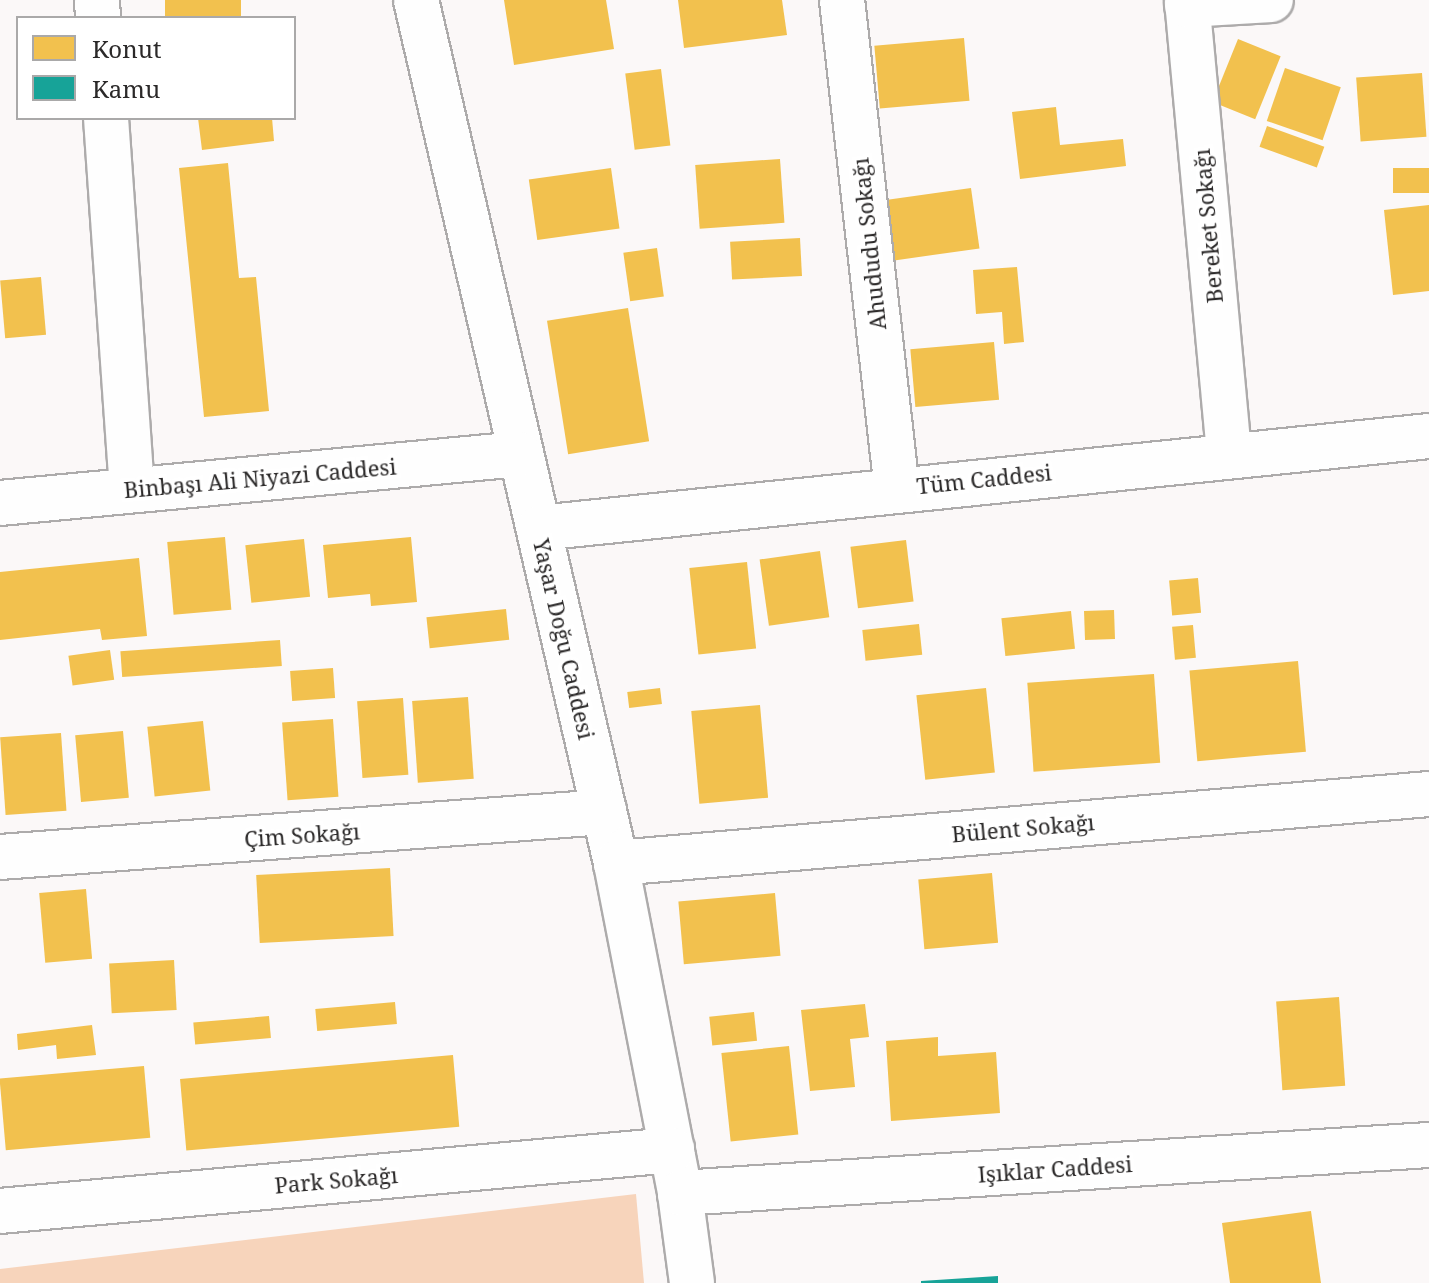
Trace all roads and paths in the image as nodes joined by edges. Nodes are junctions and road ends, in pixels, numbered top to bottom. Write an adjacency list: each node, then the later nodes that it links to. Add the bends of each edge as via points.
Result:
1 (416, 0): 8 (street, Yaşar Doğu Caddesi)
2 (842, 0): 9 (street, Ahududu Sokağı)
3 (1271, 0): 4 (street)
4 (1187, 2): 7 (street, Bereket Sokağı)
5 (106, 120): 10 (street)
6 (1429, 436): 7 (street, Tüm Caddesi)
7 (1229, 453): 9 (street, Tüm Caddesi)
8 (519, 454): 10 (street, Binbaşı Ali Niyazi Caddesi); 12 (street, Yaşar Doğu Caddesi)
9 (897, 489): 12 (street, Tüm Caddesi)
10 (132, 490): 11 (street, Binbaşı Ali Niyazi Caddesi)
11 (0, 503)
12 (539, 528): 14 (street, Yaşar Doğu Caddesi)
13 (1429, 794): 16 (street, Bülent Sokağı)
14 (604, 812): 15 (street, Çim Sokağı); 16 (street, Yaşar Doğu Caddesi)
15 (0, 857)
16 (616, 863): 18 (street, Yaşar Doğu Caddesi)
17 (1429, 1145): 19 (street, Işıklar Caddesi)
18 (672, 1150): 19 (street, Yaşar Doğu Caddesi); 20 (street, Park Sokağı)
19 (680, 1193): 21 (street, Yaşar Doğu Caddesi)
20 (0, 1211)
21 (692, 1283)

